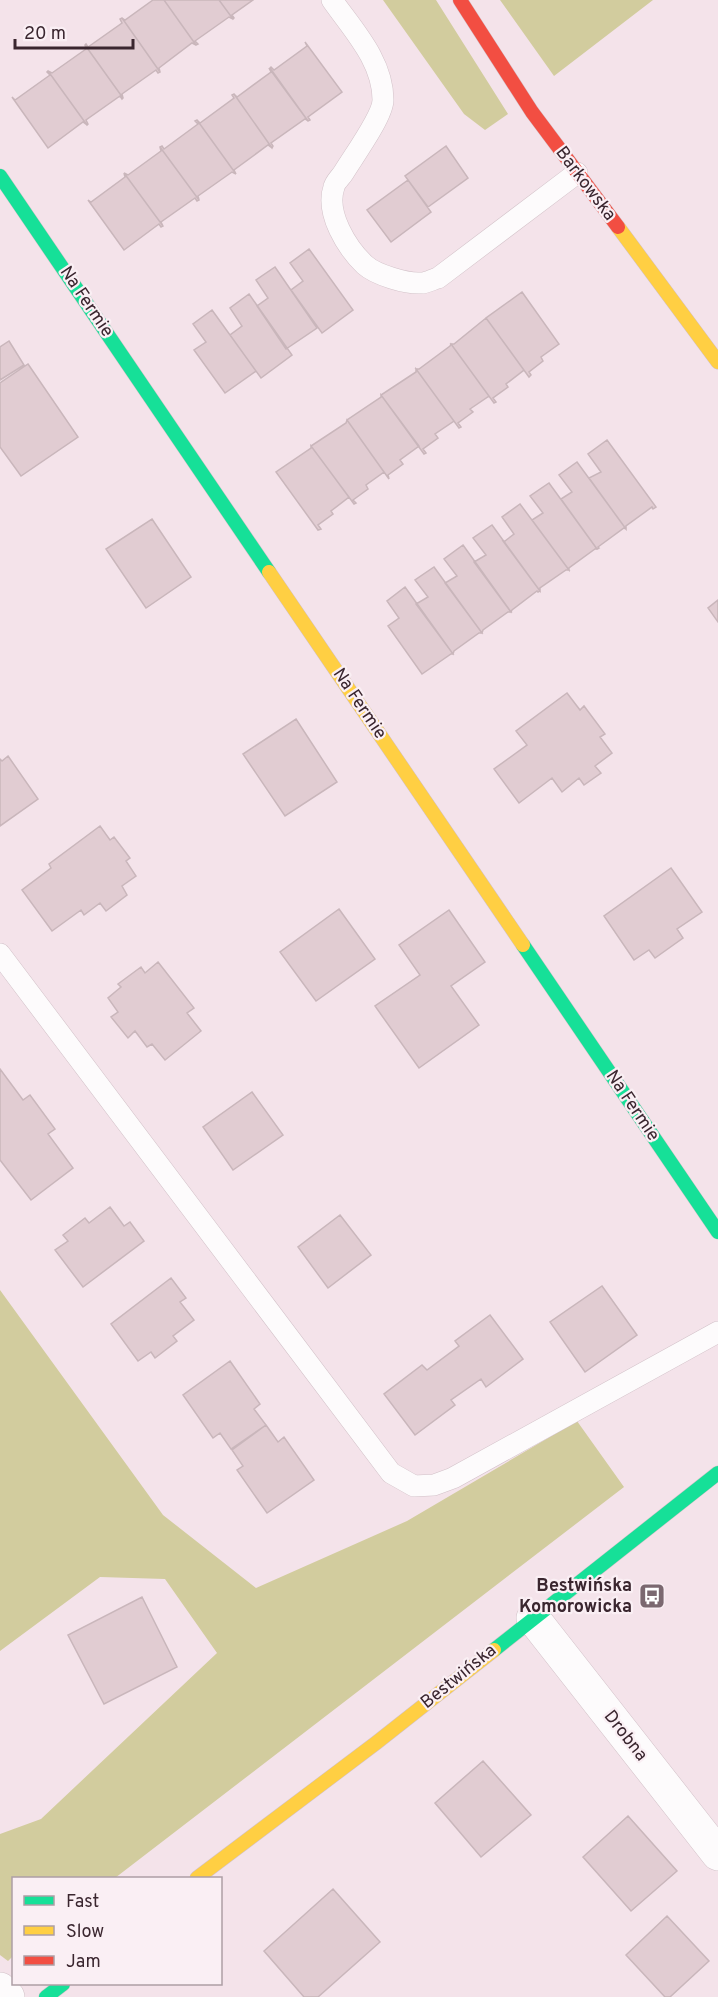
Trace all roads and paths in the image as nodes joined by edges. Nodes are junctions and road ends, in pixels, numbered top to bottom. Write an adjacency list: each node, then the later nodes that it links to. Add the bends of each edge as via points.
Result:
1 (332, 0): 3 (lane, via 373,58 382,82 384,104 334,188 332,205 335,222 366,266 388,277 422,284 438,278)
2 (460, 0): 3 (street, Barkowska, via 532,112)
3 (577, 173): 5 (street, Barkowska)
4 (0, 176): 7 (street, Na Fermie)
5 (718, 362)
6 (0, 954): 8 (lane, via 391,1473 414,1486 434,1485 453,1478)
7 (718, 1232)
8 (718, 1332)
9 (718, 1473): 10 (street, Bestwińska)
10 (533, 1618): 11 (street, Drobna); 12 (street, Bestwińska)
11 (718, 1854)
12 (198, 1877)
13 (61, 1985): 16 (street)
14 (0, 1989): 15 (street)
15 (8, 1997)
16 (46, 1997)

